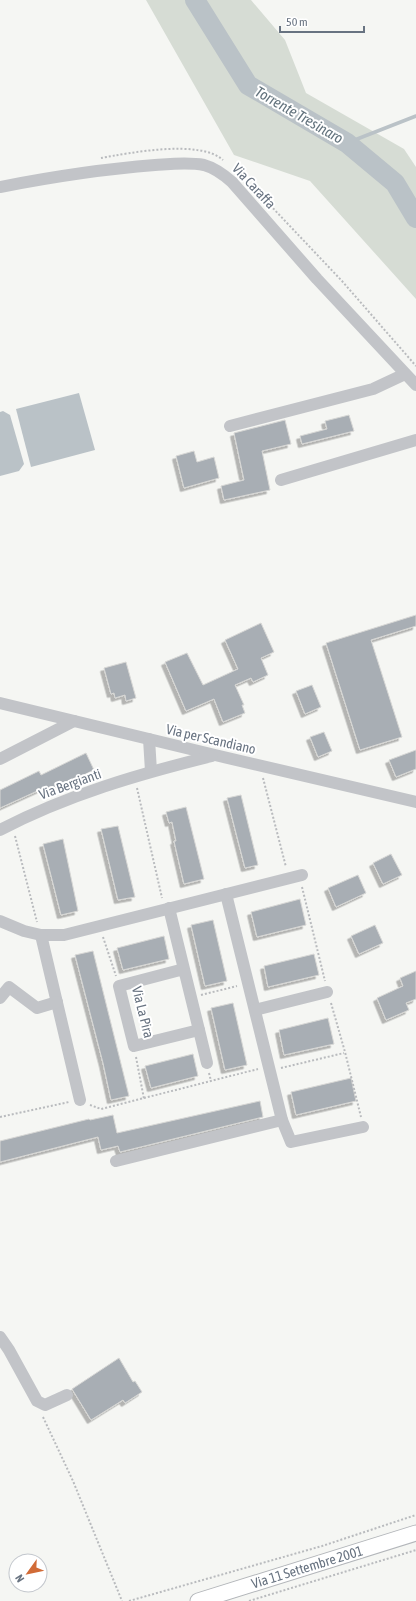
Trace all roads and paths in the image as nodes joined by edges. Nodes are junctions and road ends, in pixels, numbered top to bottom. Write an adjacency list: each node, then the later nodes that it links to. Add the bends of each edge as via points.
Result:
1 (0, 187): 2 (street, Via Caraffa, via 130,167 187,163 204,165 219,171 232,182 317,279)
2 (406, 374): 3 (street, Via Caraffa); 4 (street, via 373,389)
3 (416, 386)
4 (230, 426)
5 (416, 440): 6 (street)
6 (281, 480)
7 (0, 703): 8 (street, Via per Scandiano)
8 (74, 722): 9 (street, Via per Scandiano); 11 (street)
9 (149, 740): 10 (street, Via per Scandiano); 13 (street)
10 (215, 755): 12 (street, Via per Scandiano); 13 (street, Via Bergianti)
11 (0, 759)
12 (260, 766): 15 (street, Via per Scandiano); 19 (path)
13 (151, 771): 14 (street, Via Bergianti)
14 (134, 777): 16 (street, Via Bergianti, via 49,806); 21 (path)
15 (416, 802)
16 (12, 824): 17 (street, Via Bergianti); 24 (path)
17 (0, 830)
18 (302, 875): 19 (street)
19 (289, 878): 20 (street)
20 (226, 894): 21 (street); 26 (street)
21 (167, 909): 23 (street); 25 (street)
22 (0, 921): 24 (street)
23 (100, 926): 24 (street, via 64,935); 27 (path)
24 (41, 935): 31 (street)
25 (184, 969): 27 (street, Via La Pira); 30 (street)
26 (248, 984): 30 (path); 32 (street)
27 (119, 986): 34 (street, Via La Pira)
28 (327, 992): 32 (street)
29 (0, 998): 31 (street, via 9,987 37,1008)
30 (191, 998): 33 (street)
31 (57, 1002): 39 (street)
32 (255, 1010): 37 (street)
33 (199, 1030): 34 (street, Via La Pira); 36 (street)
34 (134, 1046): 38 (path)
35 (345, 1052): 37 (path)
36 (207, 1063)
37 (269, 1069): 38 (path); 41 (street)
38 (144, 1098): 39 (path, via 101,1110)
39 (80, 1100): 40 (path)
40 (0, 1117)
41 (282, 1120): 42 (street, via 291,1142); 43 (street)
42 (363, 1127)
43 (116, 1161)
44 (0, 1337): 45 (street, via 37,1401 45,1405)
45 (67, 1395)
46 (41, 1412): 50 (path, via 73,1481)
47 (416, 1515): 51 (path, via 322,1546)
48 (416, 1533): 52 (main road, Via 11 Settembre 2001)
49 (416, 1550): 53 (path)
50 (122, 1601)
51 (129, 1601)
52 (198, 1601)
53 (249, 1601)

